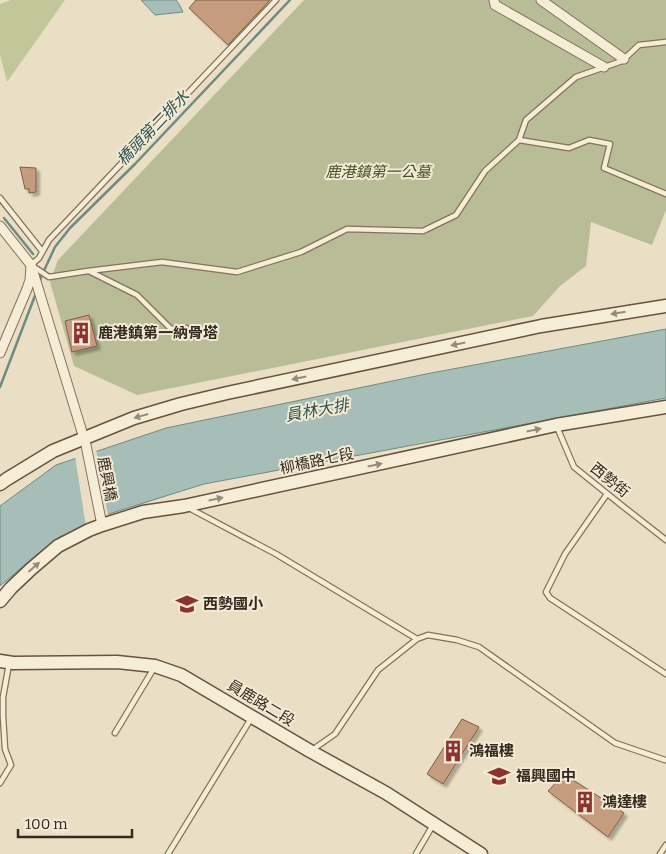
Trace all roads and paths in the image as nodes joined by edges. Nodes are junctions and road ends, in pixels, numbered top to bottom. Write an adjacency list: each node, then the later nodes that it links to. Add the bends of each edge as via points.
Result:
1 (276, 0): 11 (lane)
2 (494, 0): 6 (street, via 495,5)
3 (541, 0): 5 (street)
4 (666, 42): 5 (lane, via 639,45)
5 (624, 59): 6 (lane)
6 (604, 68): 7 (lane, via 576,77 526,120)
7 (518, 140): 8 (lane, via 569,148 588,140 610,144 604,168); 13 (lane, via 485,171 456,215 423,231 348,229 301,252 236,272 162,262)
8 (666, 194)
9 (0, 198): 11 (lane)
10 (0, 226): 12 (street)
11 (42, 251): 12 (lane)
12 (33, 266): 13 (lane, via 49,277); 16 (street, via 27,289); 19 (street, 鹿興橋)
13 (88, 271): 15 (lane, via 137,295 170,329)
14 (666, 306): 19 (main road, one-way to 19, via 541,326 227,393 134,418)
15 (186, 328)
16 (0, 353)
17 (666, 406): 18 (main road, 柳橋路七段)
18 (556, 426): 21 (lane, 西勢街, via 574,467); 22 (main road, 柳橋路七段, one-way to 18)
19 (85, 442): 20 (main road, via 53,451); 23 (street, 鹿興橋)
20 (0, 484)
21 (607, 494): 24 (lane, 西勢街); 29 (lane, via 565,554 546,592 550,598)
22 (184, 506): 23 (main road, 柳橋路七段); 26 (lane, via 276,554)
23 (101, 522): 25 (main road, 柳橋路七段, one-way to 23, via 58,546)
24 (666, 540)
25 (0, 601)
26 (417, 640): 32 (lane, via 378,670 334,734); 33 (lane, via 428,635 479,647 615,743)
27 (4, 662): 28 (main road, 員鹿路二段, via 117,662); 34 (lane, via 5,750 11,765)
28 (155, 666): 30 (main road, 員鹿路二段, via 181,675); 31 (lane)
29 (666, 674)
30 (252, 716): 32 (main road, 員鹿路二段); 37 (lane)
31 (115, 733)
32 (310, 751): 35 (main road, 員鹿路二段)
33 (666, 760)
34 (0, 782)
35 (434, 824): 38 (lane); 39 (main road, 員鹿路二段)
36 (666, 845): 40 (lane)
37 (168, 854)
38 (416, 854)
39 (481, 854)
40 (660, 854)

